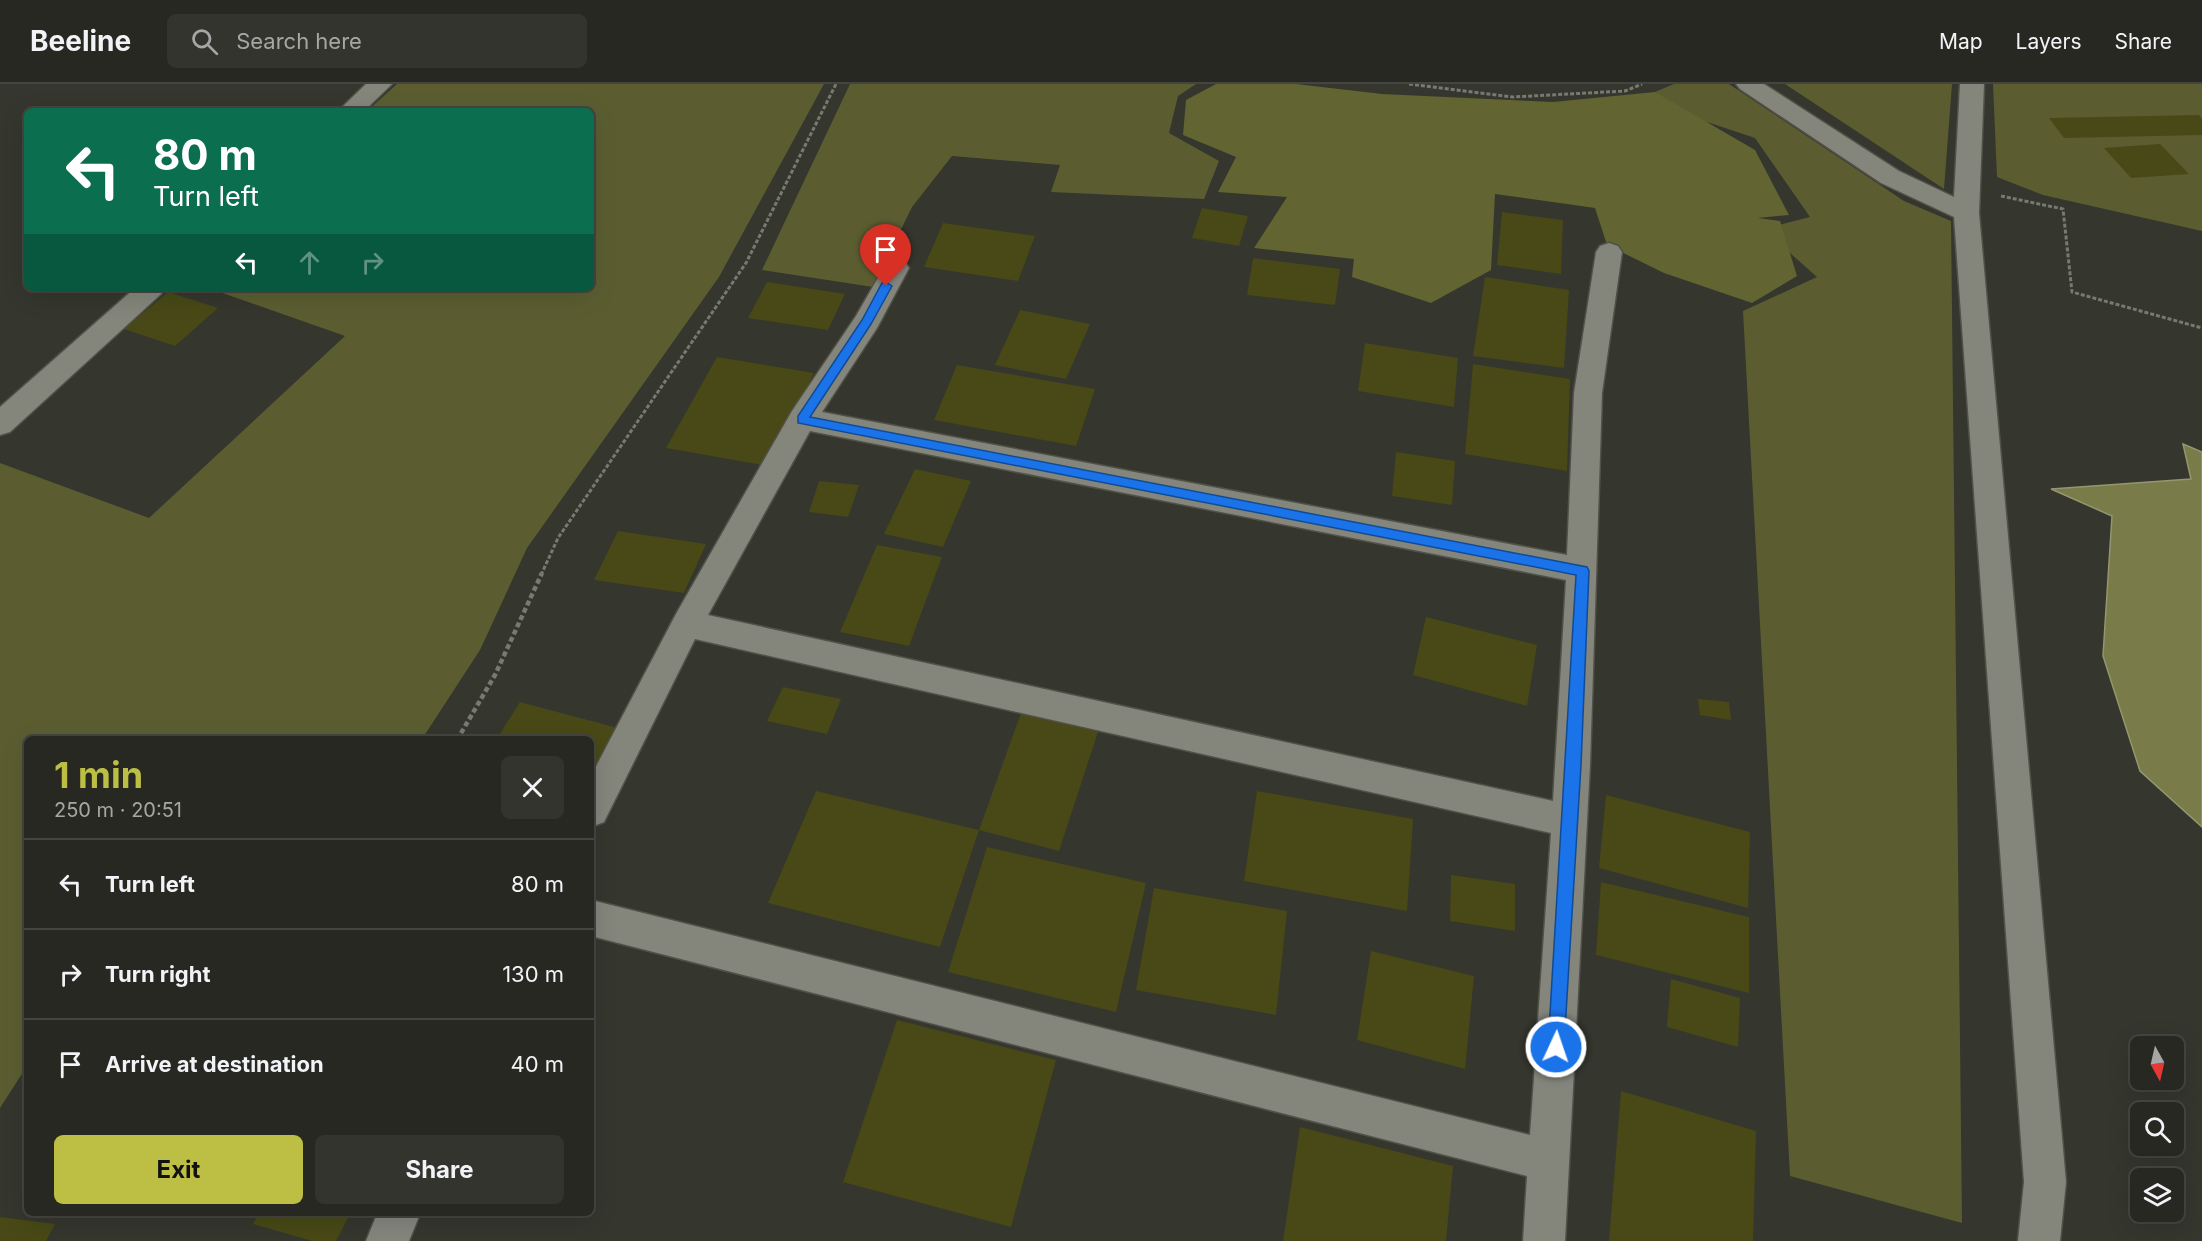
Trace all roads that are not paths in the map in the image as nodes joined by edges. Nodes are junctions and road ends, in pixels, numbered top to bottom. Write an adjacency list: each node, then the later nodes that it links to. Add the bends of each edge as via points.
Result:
1 (380, 84): 4 (street)
2 (1748, 84): 5 (street, via 1890,177)
3 (1972, 84): 5 (street)
4 (353, 108)
5 (1967, 201): 20 (street, via 2044,1182)
6 (1609, 252): 11 (street, via 1588,393)
7 (896, 268): 9 (street, via 867,321)
8 (149, 291): 10 (street)
9 (802, 419): 11 (street); 12 (street)
10 (0, 424)
11 (1582, 571): 14 (street)
12 (687, 624): 13 (street); 14 (street)
13 (594, 805)
14 (1570, 821): 16 (street)
15 (594, 919): 16 (street)
16 (1549, 1161): 19 (street)
17 (398, 1216): 18 (street)
18 (387, 1241)
19 (1544, 1241)
20 (2039, 1241)

